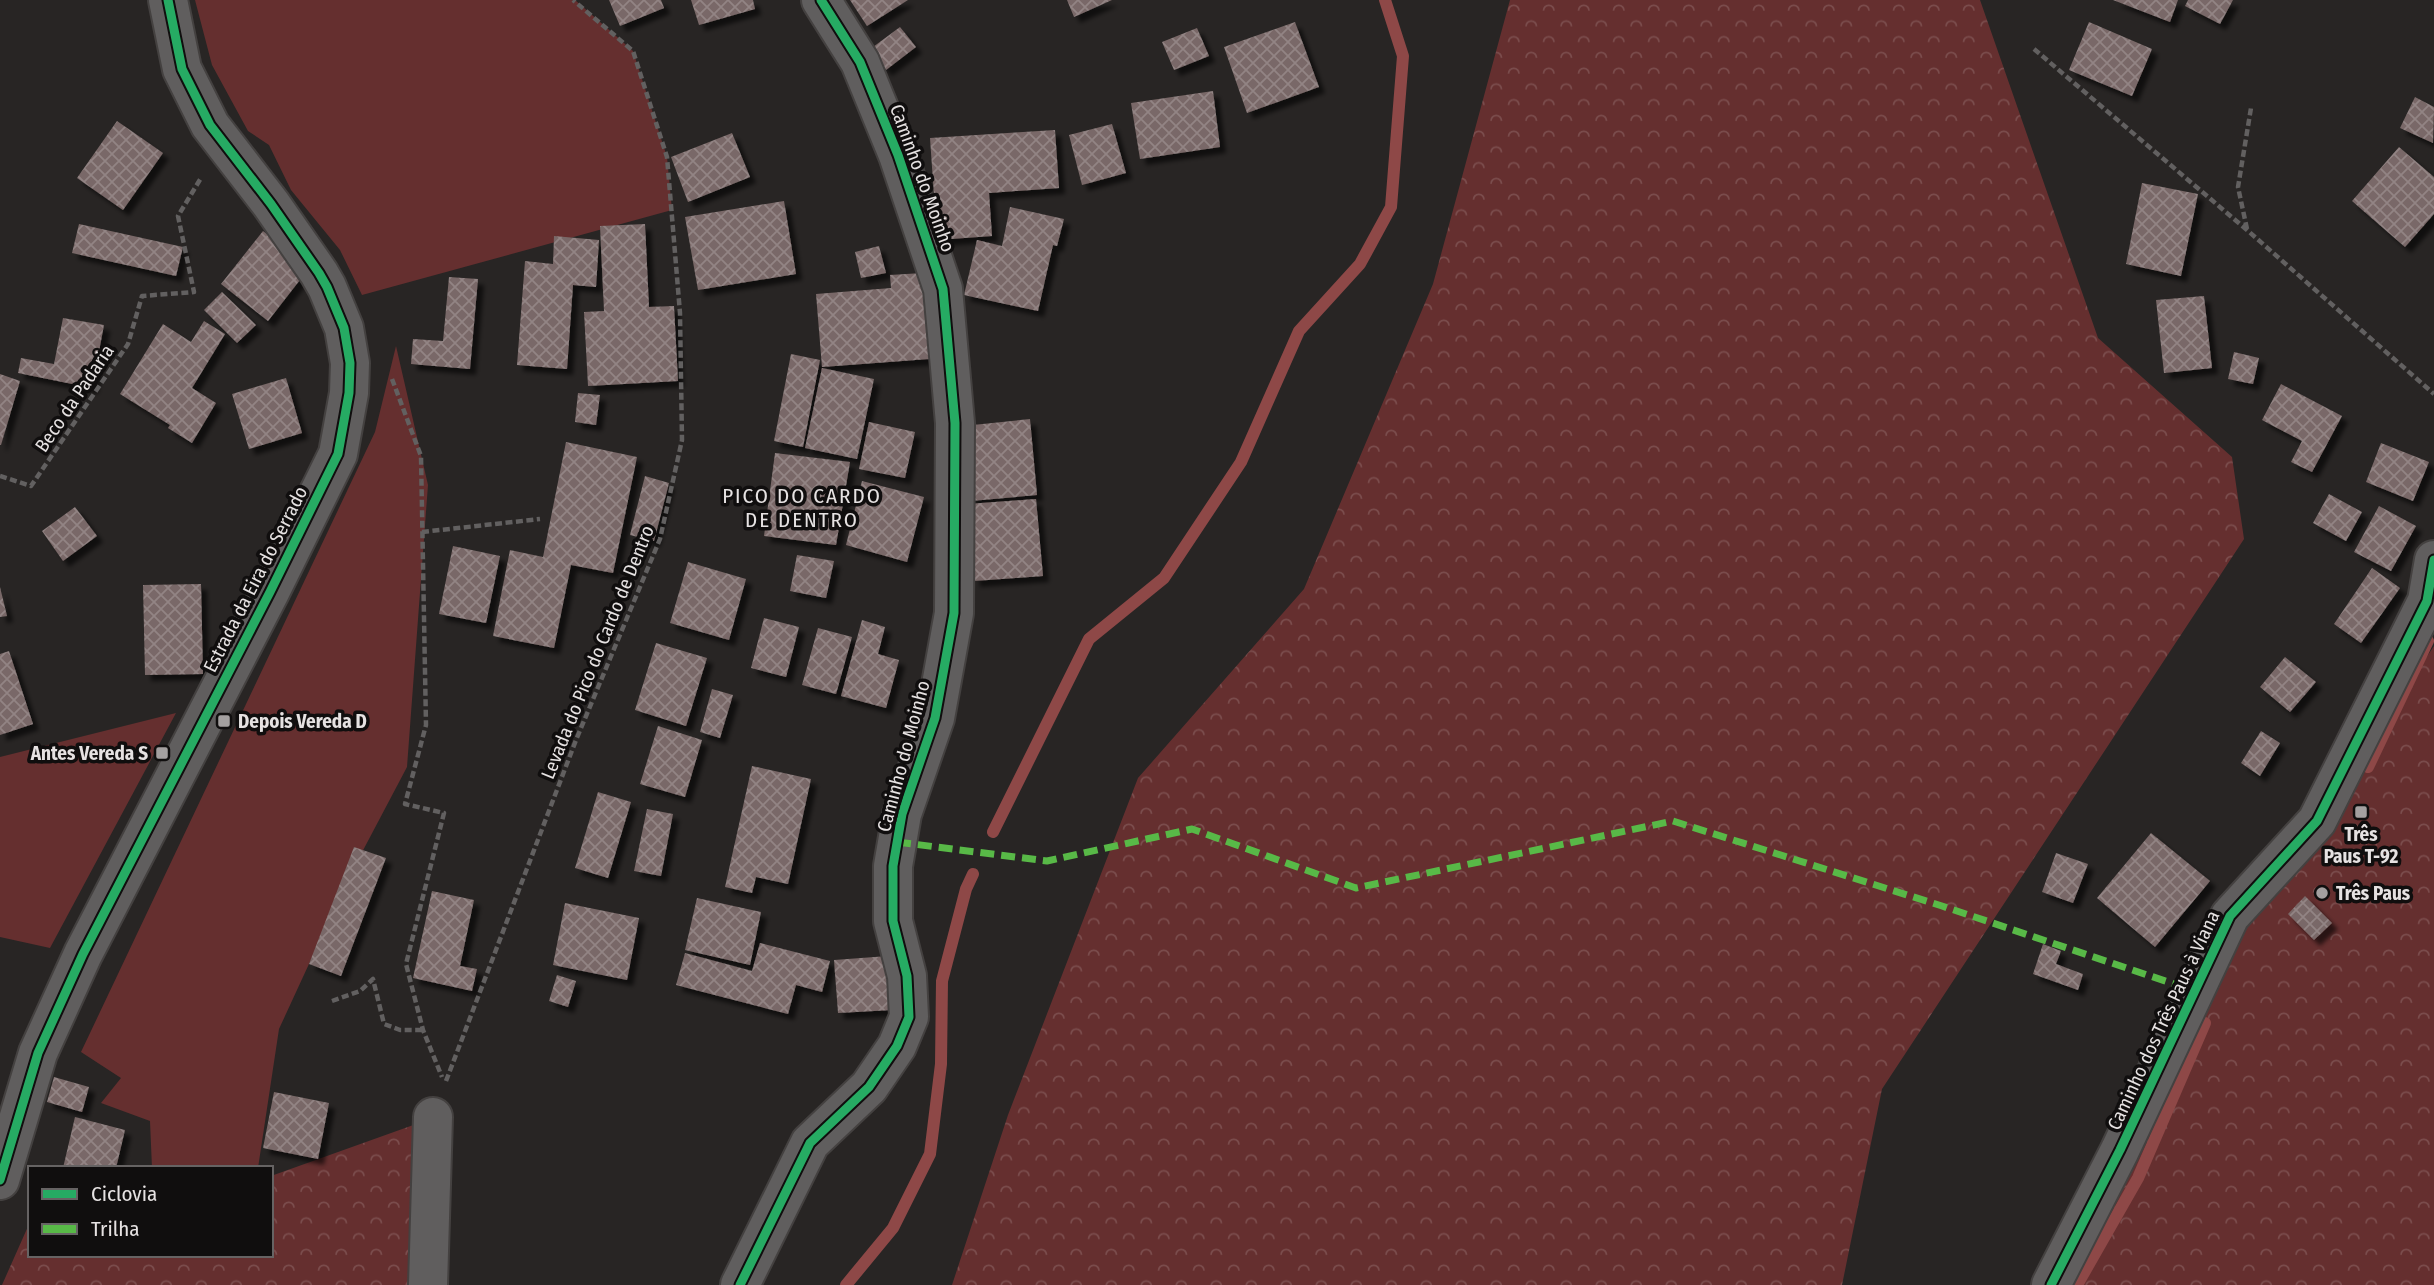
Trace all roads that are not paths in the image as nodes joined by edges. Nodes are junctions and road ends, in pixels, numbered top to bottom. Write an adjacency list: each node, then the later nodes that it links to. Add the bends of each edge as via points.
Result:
1 (168, 0): 5 (street, Estrada da Eira do Serrado, via 182,69 210,125 319,273 344,328 349,393 338,454 83,954 38,1053)
2 (821, 0): 7 (street, Caminho do Moinho, via 860,62 898,155 943,289 955,423 954,613 935,718 902,814 893,866 893,921 907,976 909,1017 897,1046 869,1087 810,1143)
3 (2434, 560): 8 (street, Caminho dos Três Paus à Viana, via 2427,601 2318,821 2230,916 2120,1150)
4 (439, 1101): 6 (street)
5 (0, 1180)
6 (428, 1285)
7 (740, 1285)
8 (2050, 1285)

